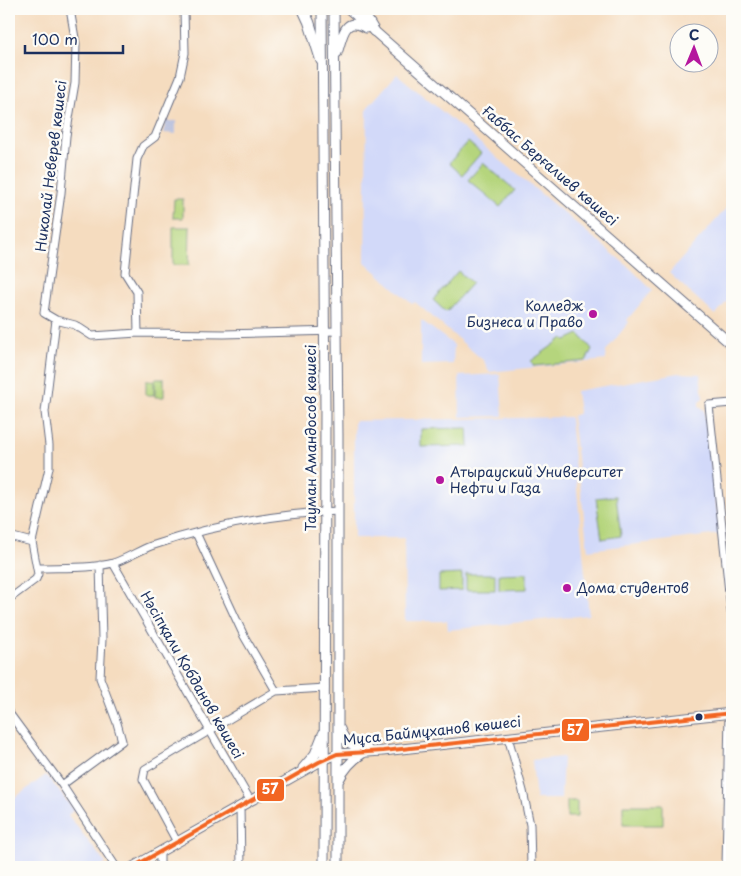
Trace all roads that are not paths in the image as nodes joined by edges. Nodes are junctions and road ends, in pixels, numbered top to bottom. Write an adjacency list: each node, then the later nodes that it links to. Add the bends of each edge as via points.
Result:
1 (70, 9): 11 (street, Николай Неверев көшесі, via 76,44 76,83 66,136 44,313)
2 (184, 9): 14 (street, via 185,52 180,76 155,137 143,146 137,159 125,273 137,292)
3 (303, 9): 9 (highway)
4 (322, 9): 9 (main road, Тауман Амандосов көшесі)
5 (334, 9): 10 (main road, Тауман Амандосов көшесі)
6 (348, 9): 8 (main road, Ғаббас Берғалиев көшесі)
7 (361, 9): 8 (highway)
8 (374, 31): 10 (main road, via 359,24 348,26 344,29); 15 (main road, Ғаббас Берғалиев көшесі)
9 (321, 60): 12 (main road, Тауман Амандосов көшесі)
10 (334, 60): 13 (main road, Тауман Амандосов көшесі)
11 (56, 320): 14 (street, via 75,325 92,336); 21 (street, via 45,412 49,468)
12 (324, 331): 13 (street); 14 (street); 17 (main road, Тауман Амандосов көшесі)
13 (337, 331): 18 (main road, Тауман Амандосов көшесі)
14 (138, 333)
15 (732, 345)
16 (732, 403): 26 (street, via 709,405)
17 (324, 511): 18 (street); 19 (street, via 248,521); 27 (main road, Тауман Амандосов көшесі)
18 (338, 511): 31 (main road, Тауман Амандосов көшесі)
19 (196, 533): 22 (street); 28 (street, via 244,636)
20 (9, 536): 21 (street)
21 (32, 542): 24 (street)
22 (113, 563): 23 (street); 33 (street, Нәсіпқали Қобданов көшесі)
23 (100, 565): 24 (street); 42 (street, via 100,678 122,741)
24 (37, 568): 25 (street, via 36,579)
25 (9, 599)
26 (732, 620)
27 (325, 688): 28 (street); 32 (main road, Тауман Амандосов көшесі)
28 (276, 691): 33 (street)
29 (9, 713): 42 (street)
30 (731, 713): 34 (main road, Мұса Баймұханов көшесі); 54 (street)
31 (338, 724): 35 (main road, via 341,734 350,744); 37 (main road, Тауман Амандосов көшесі)
32 (325, 728): 38 (main road, Тауман Амандосов көшесі); 39 (main road, via 315,754)
33 (210, 731): 43 (street, Нәсіпқали Қобданов көшесі); 45 (street, via 145,769 143,774)
34 (508, 737): 35 (main road, Мұса Баймұханов көшесі); 53 (street, via 530,825)
35 (375, 752): 36 (main road, Мұса Баймұханов көшесі)
36 (363, 753): 37 (main road, Мұса Баймұханов көшесі); 40 (main road, via 346,768)
37 (338, 754): 38 (main road, Мұса Баймұханов көшесі); 40 (main road, Тауман Амандосов көшесі)
38 (324, 760): 39 (main road, Мұса Баймұханов көшесі); 41 (main road, Тауман Амандосов көшесі)
39 (304, 770): 41 (main road, via 320,774); 43 (main road, Мұса Баймұханов көшесі)
40 (338, 782): 52 (main road, Тауман Амандосов көшесі)
41 (324, 783): 51 (main road, Тауман Амандосов көшесі)
42 (62, 785): 47 (street)
43 (250, 800): 44 (main road, Мұса Баймұханов көшесі)
44 (240, 806): 45 (main road, Мұса Баймұханов көшесі); 50 (street)
45 (177, 842): 46 (main road, Мұса Баймұханов көшесі)
46 (160, 853): 48 (main road, Мұса Баймұханов көшесі); 49 (street)
47 (116, 867)
48 (133, 867)
49 (160, 867)
50 (242, 867)
51 (324, 867)
52 (338, 867)
53 (531, 867)
54 (726, 867)

